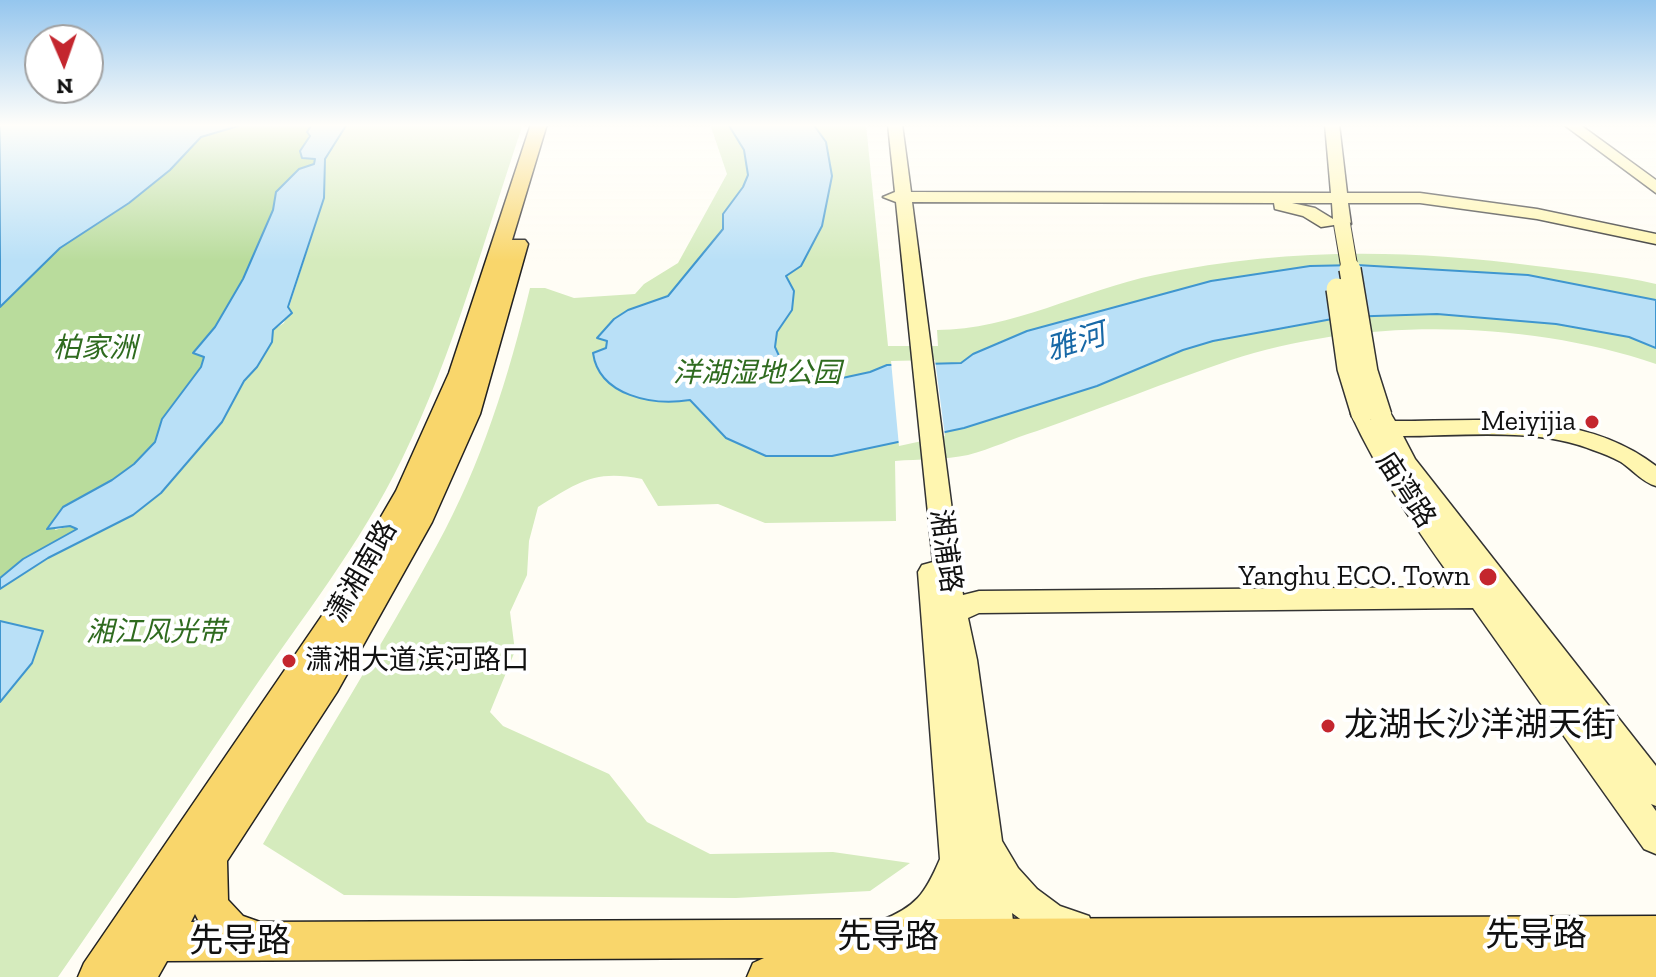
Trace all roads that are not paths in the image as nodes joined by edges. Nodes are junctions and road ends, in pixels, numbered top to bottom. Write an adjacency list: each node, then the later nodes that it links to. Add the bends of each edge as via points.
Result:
1 (525, 170): 32 (main road, 潇湘南路, via 460,373 414,481)
2 (540, 170): 26 (main road, 潇湘南路, via 481,374 419,522 326,682)
3 (892, 170): 12 (main road, 湘浦路)
4 (900, 170): 7 (main road, 湘浦路)
5 (1329, 170): 8 (main road, 庙湾路)
6 (1634, 170): 9 (main road)
7 (901, 176): 12 (main road, 湘浦路); 13 (main road, via 915,191)
8 (1330, 177): 10 (main road, via 1318,189); 11 (main road); 14 (main road, 庙湾路)
9 (1656, 186)
10 (1277, 200): 13 (main road); 14 (main road); 14 (main road, via 1309,212)
11 (1388, 200): 14 (main road); 14 (main road, via 1353,212); 16 (main road, via 1534,218)
12 (898, 201): 13 (main road); 15 (main road, 湘浦路); 17 (main road, 湘浦路)
13 (942, 201): 15 (main road, via 916,212)
14 (1333, 208): 18 (main road, 庙湾路, bridge)
15 (908, 226): 17 (main road, 湘浦路)
16 (1656, 242)
17 (913, 343): 19 (main road, 湘浦路)
18 (1377, 426): 20 (main road, via 1570,437 1630,460); 21 (main road, 庙湾路, via 1405,494)
19 (926, 466): 22 (main road, 湘浦路); 27 (main road, 湘浦路)
20 (1656, 481)
21 (1490, 593): 22 (main road, via 967,604); 23 (main road, 庙湾路); 25 (main road, 庙湾路)
22 (951, 599): 24 (main road, 湘浦路)
23 (1656, 791)
24 (984, 830): 29 (main road, via 999,870 1029,907 1053,923); 33 (main road, 湘浦路)
25 (1656, 838)
26 (220, 840): 31 (main road, via 206,877 205,895 212,910 224,926 245,937); 32 (main road, 潇湘南路)
27 (955, 849): 30 (main road, via 945,895 928,915 909,928); 33 (main road, 湘浦路)
28 (1652, 934): 29 (main road, 先导路)
29 (1117, 937): 33 (main road, 先导路)
30 (865, 938): 31 (main road, 先导路); 33 (main road, 先导路)
31 (273, 941): 32 (main road, 先导路)
32 (138, 954): 36 (main road, 潇湘南路)
33 (983, 963): 35 (main road, 先导路); 38 (main road, 先导路)
34 (1656, 973): 35 (main road, 先导路)
35 (1087, 976)
36 (98, 977)
37 (767, 977): 38 (main road, 先导路)
38 (848, 977)

